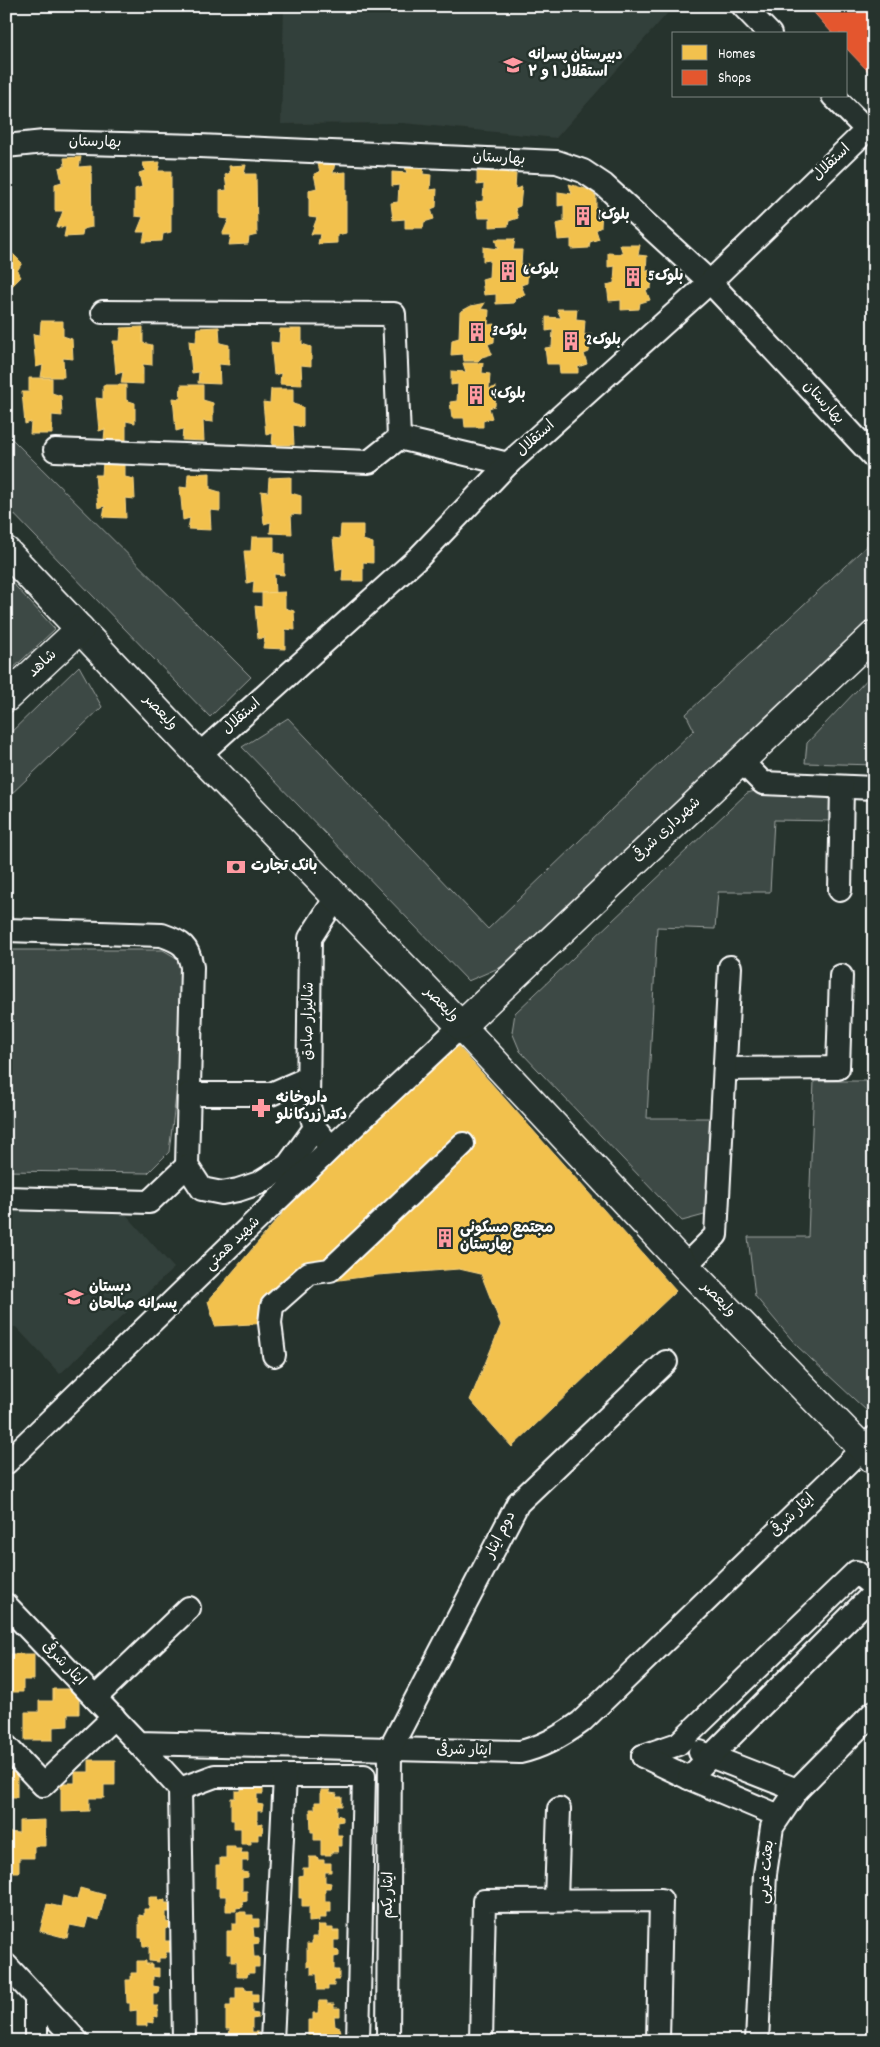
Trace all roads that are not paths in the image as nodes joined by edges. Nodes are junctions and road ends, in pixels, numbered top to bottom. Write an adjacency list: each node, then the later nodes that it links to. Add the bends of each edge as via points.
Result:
1 (743, 6): 2 (street)
2 (768, 32)
3 (835, 98): 4 (street)
4 (870, 126): 6 (street, استقلال)
5 (6, 146): 6 (street, بهارستان, via 44,142 199,146 557,162 583,171 604,185)
6 (710, 282): 10 (street, بهارستان); 11 (street, استقلال)
7 (103, 312): 8 (street, via 394,314)
8 (399, 438): 9 (street, via 370,462); 11 (street)
9 (55, 450)
10 (874, 457)
11 (508, 464): 16 (street, استقلال, via 418,558)
12 (6, 551): 13 (main road, ولیعصر)
13 (80, 629): 15 (main road, شاهد); 16 (main road, ولیعصر)
14 (874, 635): 17 (main road, شهرداری شرقی)
15 (6, 698)
16 (199, 756): 21 (main road, ولیعصر)
17 (741, 761): 18 (street, via 763,784); 25 (main road, شهرداری شرقی)
18 (842, 786): 19 (street); 20 (street)
19 (874, 788)
20 (840, 890)
21 (337, 896): 25 (main road, ولیعصر); 27 (street, شالیزار صادق, via 310,938)
22 (6, 930): 28 (street, via 162,935 178,941 189,952 192,967)
23 (730, 967): 26 (street)
24 (841, 976): 26 (street, via 838,1068)
25 (461, 1026): 31 (street, شهید همتی); 34 (main road, ولیعصر)
26 (725, 1069): 34 (street, via 716,1235)
27 (308, 1078): 28 (street, via 271,1094); 29 (street, شالیزار صادق, via 308,1103)
28 (189, 1094): 32 (street)
29 (315, 1128): 31 (street, شالیزار صادق); 32 (street, via 288,1165 259,1183 238,1190 202,1189)
30 (463, 1144): 35 (street, via 330,1270 309,1273 272,1306 270,1323)
31 (331, 1148): 38 (street, شهید همتی)
32 (187, 1166): 33 (street, via 149,1202)
33 (6, 1198)
34 (685, 1266): 37 (main road, ولیعصر)
35 (274, 1355)
36 (666, 1362): 49 (street, دوم ایثار, via 518,1503)
37 (870, 1449): 49 (street, ایثار شرقی, via 568,1731 538,1748 520,1752)
38 (6, 1463)
39 (874, 1587): 47 (street, via 856,1572)
40 (874, 1593): 50 (street)
41 (6, 1605): 43 (street, ایثار شرقی)
42 (189, 1608): 43 (street)
43 (95, 1698): 45 (street, ایثار شرقی)
44 (874, 1712): 54 (street, بعثت غربی)
45 (114, 1717): 46 (street, ایثار شرقی); 48 (street, via 43,1785)
46 (138, 1743): 49 (street, ایثار شرقی); 53 (street)
47 (678, 1744): 50 (street); 52 (street, via 643,1756)
48 (6, 1746)
49 (390, 1749): 65 (street, ایثار یکم)
50 (712, 1755): 52 (street); 54 (street)
51 (285, 1776): 53 (street, via 215,1776); 63 (street); 64 (street, via 364,1776)
52 (689, 1778): 56 (street)
53 (180, 1789): 62 (street)
54 (797, 1790): 56 (street, بعثت غربی)
55 (559, 1809): 57 (street)
56 (779, 1816): 68 (street, بعثت غربی, via 772,1827 768,1851)
57 (556, 1900): 66 (street, via 484,1900); 67 (street, via 662,1900)
58 (6, 1965): 59 (street)
59 (36, 1997): 60 (street); 61 (street)
60 (36, 2041)
61 (78, 2041)
62 (184, 2041)
63 (272, 2041)
64 (358, 2041)
65 (388, 2041)
66 (481, 2041)
67 (658, 2041)
68 (757, 2041)

